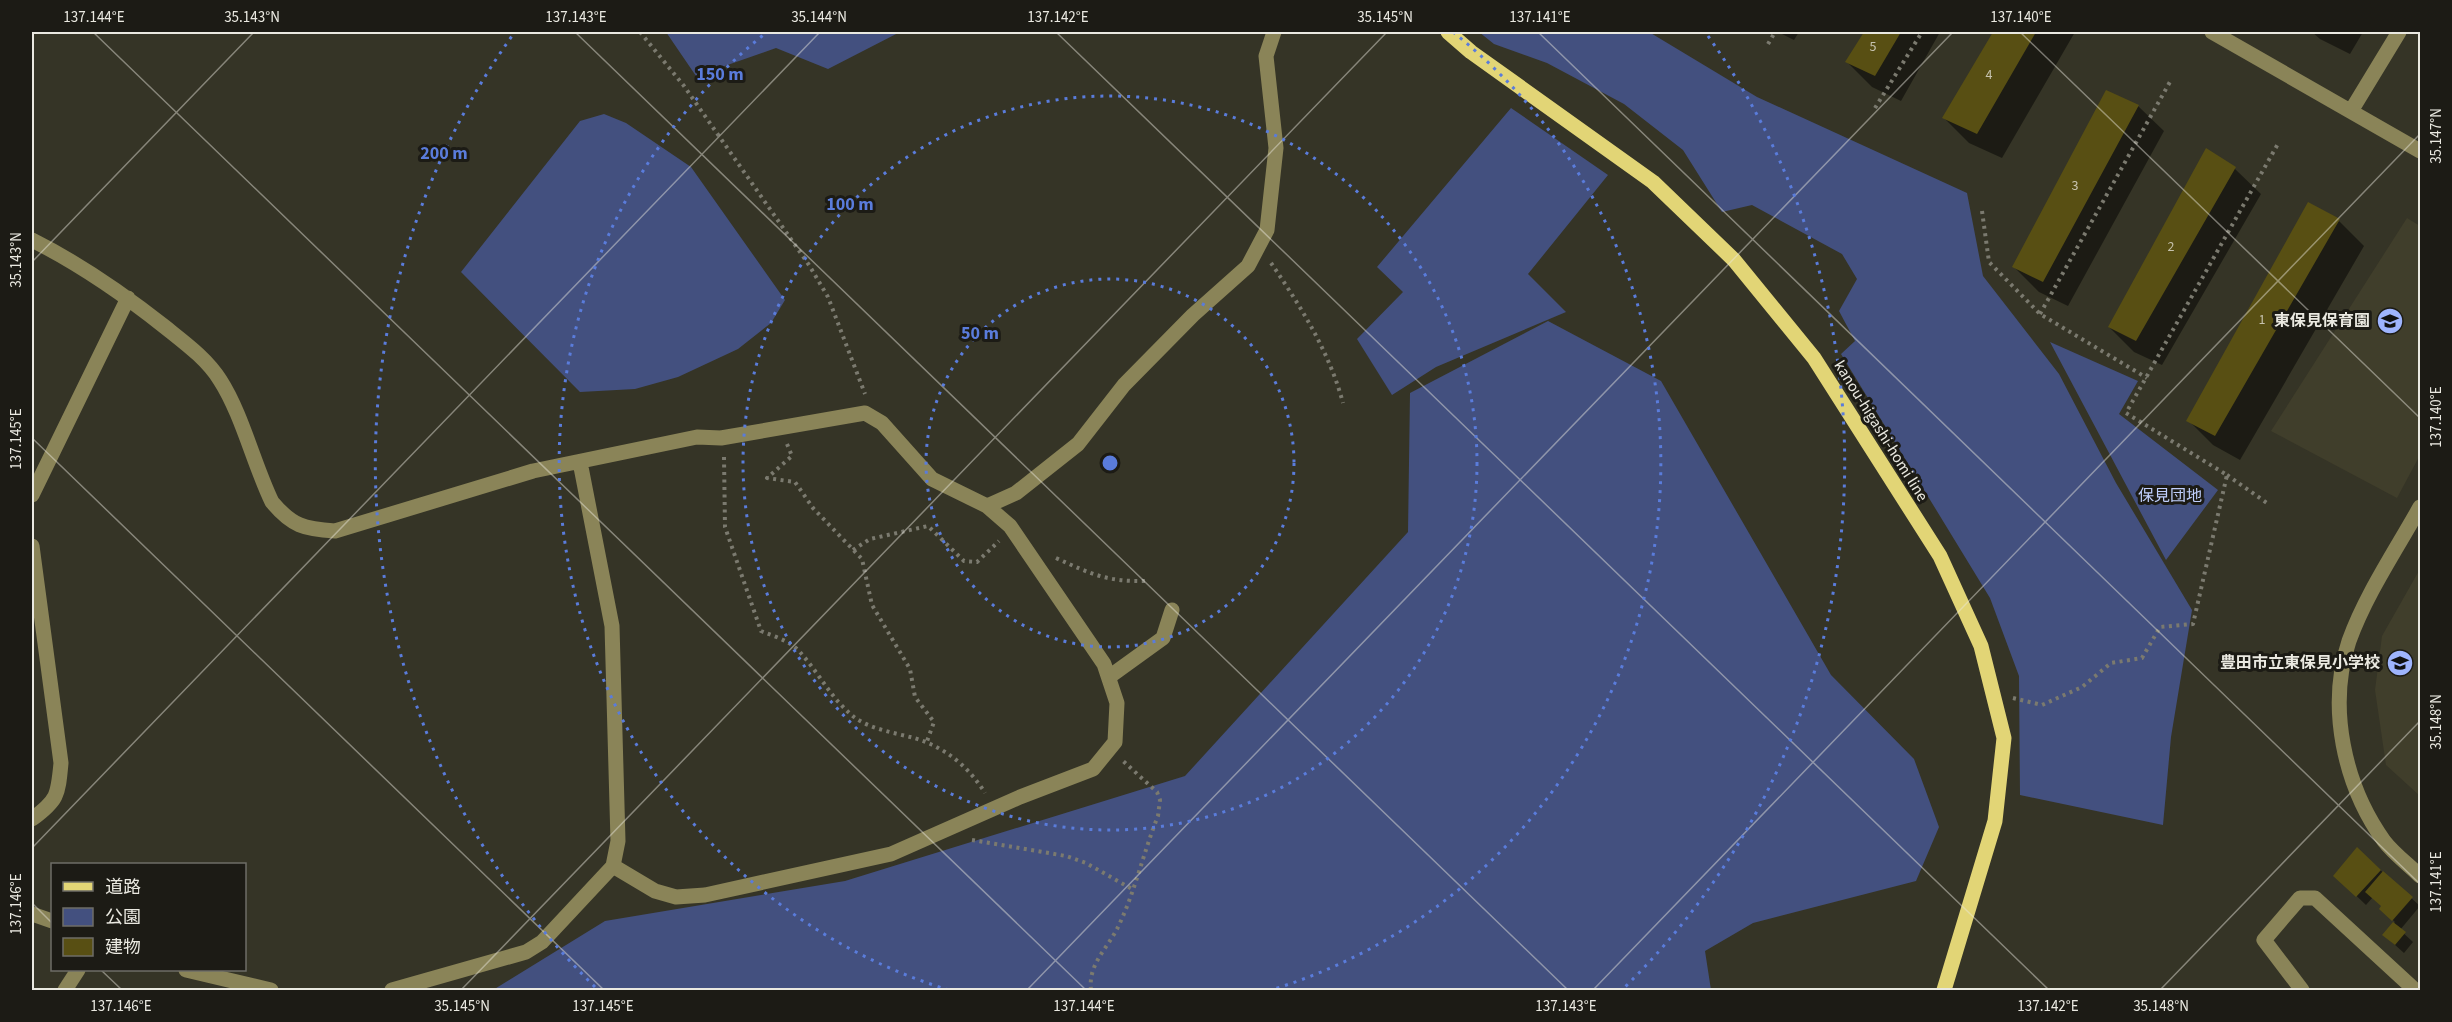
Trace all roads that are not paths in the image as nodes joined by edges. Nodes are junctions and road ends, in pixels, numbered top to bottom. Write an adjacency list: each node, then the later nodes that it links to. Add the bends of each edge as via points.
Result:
1 (1274, 32): 11 (street, via 1266,56 1276,148 1267,230 1248,266 1192,315 1124,385 1078,444 1016,493)
2 (1448, 32): 26 (main road, kanou-higashi-homi line, via 1653,182 1734,260 1814,358 1940,556 1981,646 2004,738 1995,821)
3 (2212, 32): 5 (street)
4 (2399, 32): 5 (street)
5 (2351, 111): 6 (street)
6 (2421, 151)
7 (32, 240): 8 (street, via 88,270)
8 (128, 298): 9 (street, via 191,348 221,381 272,502 283,515 305,528 335,531 533,471); 10 (street)
9 (580, 462): 11 (street, via 697,437 721,438 839,415 872,414 933,480); 17 (street, via 612,626 618,841)
10 (32, 495)
11 (987, 506): 15 (street, via 1010,526)
12 (2421, 507): 18 (street, via 2370,595 2349,641 2338,690 2345,755 2357,795 2385,842)
13 (32, 546): 16 (street, via 61,763 52,804)
14 (1172, 610): 15 (street, via 1162,638)
15 (1109, 677): 17 (street, via 1118,703 1115,742 1093,769 891,854 705,895 676,897 655,891)
16 (32, 819)
17 (613, 866): 25 (street, via 542,942 526,952)
18 (2421, 876)
19 (32, 914): 20 (street)
20 (51, 921)
21 (77, 971): 23 (street)
22 (194, 971): 24 (street)
23 (64, 990)
24 (271, 990)
25 (392, 990)
26 (1944, 990)
27 (2302, 990): 28 (street, via 2264,940 2300,898 2315,898)
28 (2415, 990)

